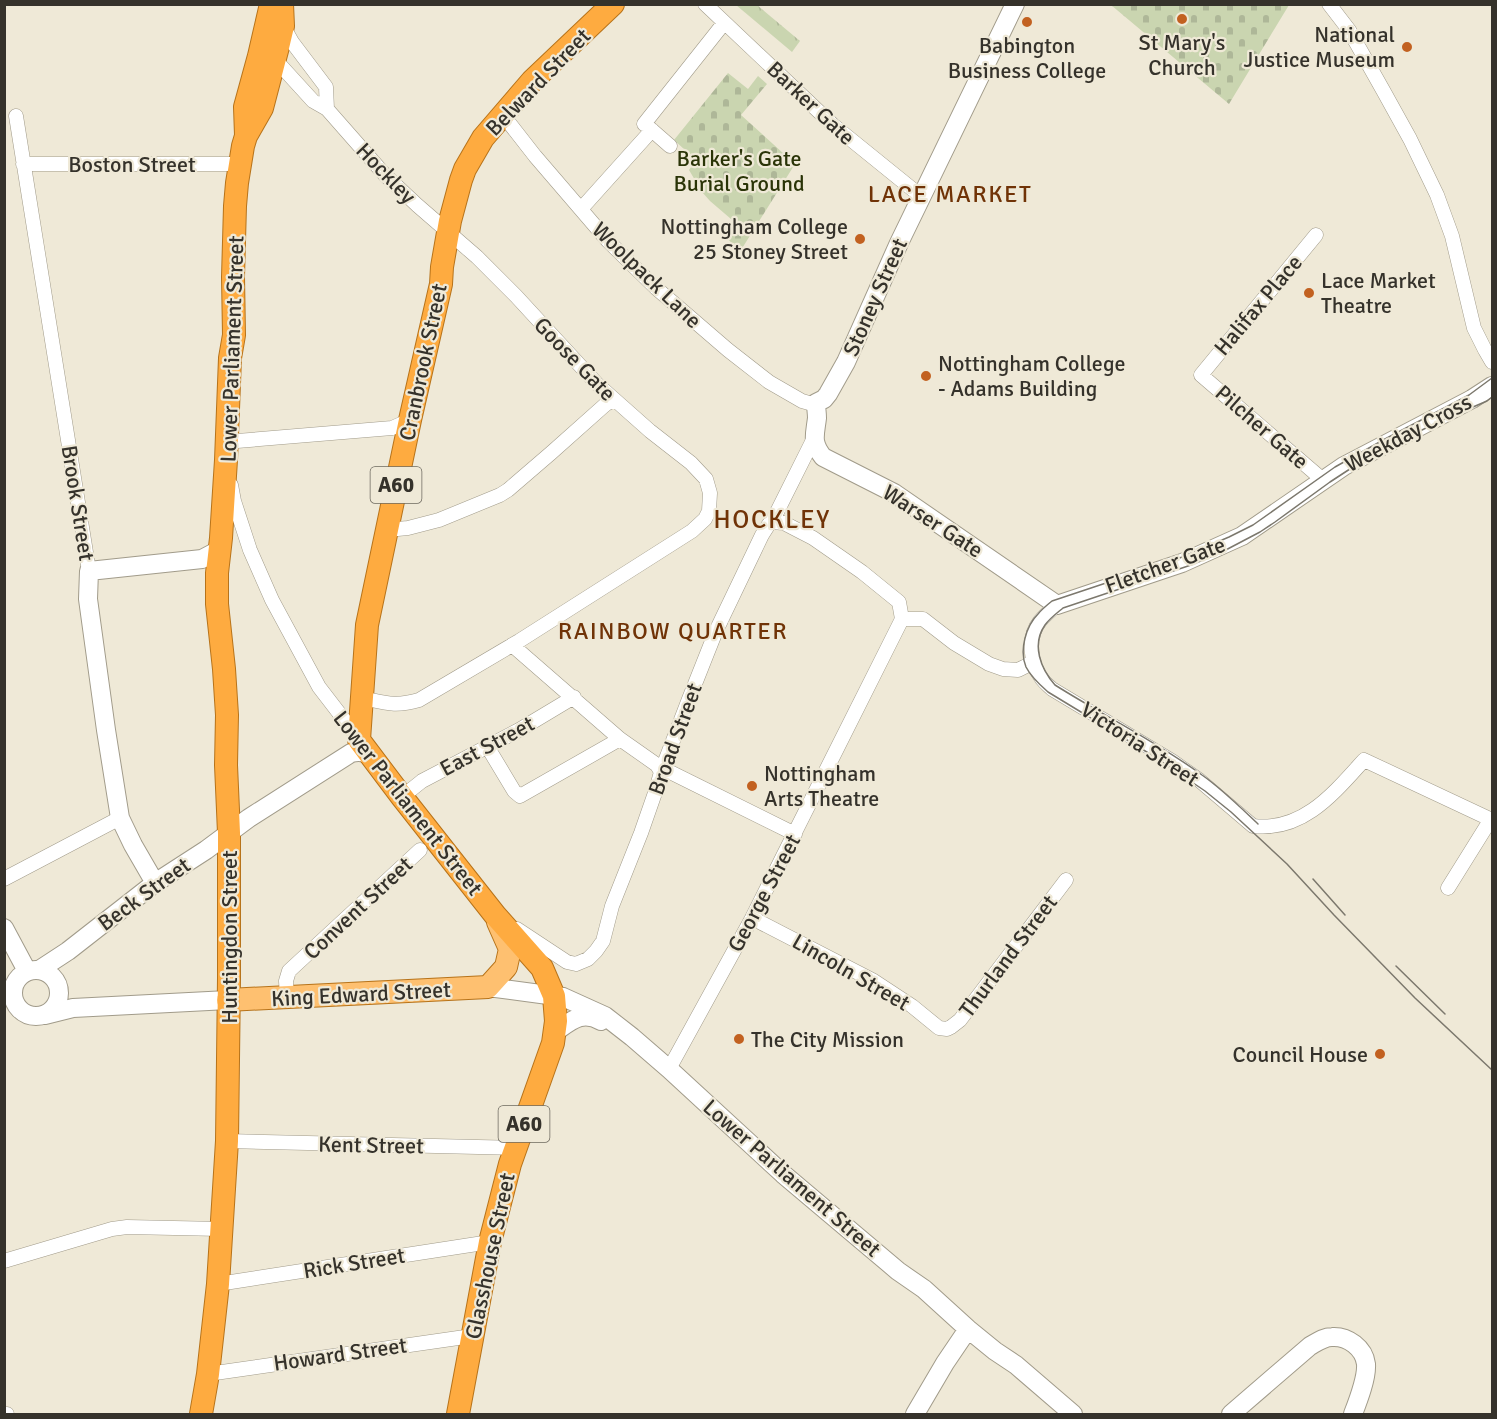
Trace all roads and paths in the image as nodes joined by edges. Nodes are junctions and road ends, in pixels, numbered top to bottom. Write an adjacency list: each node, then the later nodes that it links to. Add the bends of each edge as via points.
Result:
1 (271, 4): 8 (highway, Lower Parliament Street)
2 (613, 4): 10 (highway, Belward Street / A60, via 532,81)
3 (705, 4): 7 (street, Barker Gate)
4 (1015, 4): 17 (street, Stoney Street)
5 (1329, 4): 21 (street, via 1349,30 1405,129 1437,195 1448,223 1474,328)
6 (282, 15): 8 (highway, Lower Parliament Street); 9 (street, via 292,42 327,87)
7 (724, 23): 12 (street); 17 (street, Barker Gate, via 841,132)
8 (268, 52): 9 (street, Hockley, via 313,101); 16 (highway, Lower Parliament Street, via 245,107 246,136)
9 (327, 109): 19 (street, Hockley, via 385,175)
10 (503, 115): 18 (street, Woolpack Lane); 19 (highway, Belward Street / A60, via 483,138 465,169)
11 (16, 116): 13 (street, Brook Street)
12 (644, 124): 14 (street); 18 (street)
13 (11, 134): 15 (street, Brook Street)
14 (669, 146)
15 (23, 164): 16 (street, Boston Street); 33 (street, Brook Street)
16 (240, 164): 28 (highway, Lower Parliament Street)
17 (922, 197): 25 (street, Stoney Street, via 846,362 828,394)
18 (580, 209): 25 (street, Woolpack Lane, via 656,288 728,350 769,382 794,397)
19 (449, 233): 24 (street, Goose Gate, via 516,296); 26 (highway, Cranbrook Street / A60)
20 (1316, 236): 22 (street, Halifax Place)
21 (1492, 362)
22 (1201, 375): 29 (street, Pilcher Gate)
23 (1492, 386): 29 (street, Weekday Cross)
24 (614, 400): 31 (street, via 500,495 439,520); 36 (street, Goose Gate, via 706,479 709,511 692,531)
25 (816, 403): 27 (street)
26 (410, 420): 28 (street, via 392,428 237,441); 31 (highway, Cranbrook Street / A60)
27 (814, 438): 30 (street); 34 (street, Warser Gate, via 823,457 894,493)
28 (226, 450): 32 (highway, Huntingdon Street); 42 (street, Lower Parliament Street, via 234,501 272,600 319,687)
29 (1323, 480): 34 (street, Fletcher Gate, via 1242,536 1182,562)
30 (772, 522): 35 (street, via 813,538 856,568 899,602); 43 (street, Broad Street, via 762,535 716,632)
31 (387, 530): 39 (highway, Cranbrook Street / A60, via 366,634)
32 (219, 550): 33 (street, via 202,559); 47 (highway, Huntingdon Street, via 217,604 227,715)
33 (89, 570): 45 (street, Brook Street, via 88,598)
34 (1057, 605): 37 (street, Fletcher Gate, via 1038,622 1033,633)
35 (902, 619): 37 (street, via 923,619 954,643 1003,669 1018,670); 48 (street, George Street)
36 (512, 645): 38 (street); 39 (street, via 419,700 393,705)
37 (1032, 661): 46 (street, Victoria Street, via 1052,689 1172,761 1252,826 1283,824 1317,808 1364,760)
38 (573, 697): 40 (street); 41 (street, East Street)
39 (362, 698): 42 (highway, Cranbrook Street / A60)
40 (620, 739): 41 (street, via 520,795); 43 (street)
41 (487, 746): 44 (street, East Street, via 422,781)
42 (366, 748): 44 (highway, Lower Parliament Street / A60); 47 (street, Beck Street, via 367,753 351,753)
43 (661, 772): 48 (street, via 666,770); 57 (street, Broad Street, via 603,941)
44 (402, 797): 54 (highway, Lower Parliament Street / A60)
45 (120, 818): 50 (street); 52 (street, Brook Street)
46 (1492, 820): 53 (street)
47 (229, 833): 52 (street, Beck Street); 62 (highway, Huntingdon Street)
48 (795, 834): 55 (street, George Street)
49 (420, 850): 61 (street, Convent Street, via 289,971)
50 (4, 879)
51 (1066, 880): 65 (street, Thurland Street, via 960,1020)
52 (155, 883): 58 (street, Beck Street, via 68,951)
53 (1448, 888)
54 (495, 915): 57 (street, Lower Parliament Street, via 567,962 576,964); 59 (main road, via 510,949 506,967); 60 (highway, Lower Parliament Street / A60, via 542,968)
55 (752, 918): 65 (street, Lincoln Street, via 874,981 939,1028); 68 (street, George Street)
56 (4, 928): 58 (street, via 17,950)
57 (588, 959)
58 (22, 977): 63 (street, via 14,987); 64 (street, via 47,972 54,977 59,999)
59 (488, 987): 60 (street, Lower Parliament Street); 61 (main road, King Edward Street)
60 (554, 996): 66 (highway, Glasshouse Street / A60); 67 (street, Lower Parliament Street, via 605,1016)
61 (287, 997): 62 (main road, King Edward Street)
62 (228, 1000): 64 (street, King Edward Street, via 73,1008); 69 (highway, Huntingdon Street)
63 (11, 1009): 64 (street, via 30,1016)
64 (45, 1015)
65 (947, 1029)
66 (555, 1032): 67 (street, Lower Parliament Street, via 578,1017 586,1017); 70 (highway, Glasshouse Street / A60)
67 (632, 1037): 68 (street, Lower Parliament Street)
68 (669, 1069): 75 (street, Lower Parliament Street, via 783,1174)
69 (226, 1141): 70 (street, Kent Street); 71 (highway, Huntingdon Street)
70 (516, 1148): 72 (highway, Glasshouse Street / A60)
71 (221, 1229): 73 (street, via 112,1229); 74 (highway, Huntingdon Street)
72 (490, 1242): 74 (street, Rick Street); 76 (highway, Glasshouse Street / A60)
73 (4, 1261)
74 (218, 1284): 77 (highway, Huntingdon Street)
75 (968, 1329): 80 (street); 81 (street, Lower Parliament Street)
76 (472, 1336): 77 (street, Howard Street); 79 (highway, Glasshouse Street / A60)
77 (208, 1374): 78 (highway, Huntingdon Street)
78 (201, 1414)
79 (458, 1414)
80 (915, 1414)
81 (1073, 1414)
82 (1231, 1414): 83 (street, via 1310,1346 1332,1337 1354,1344 1362,1351 1366,1364)
83 (1353, 1414)

